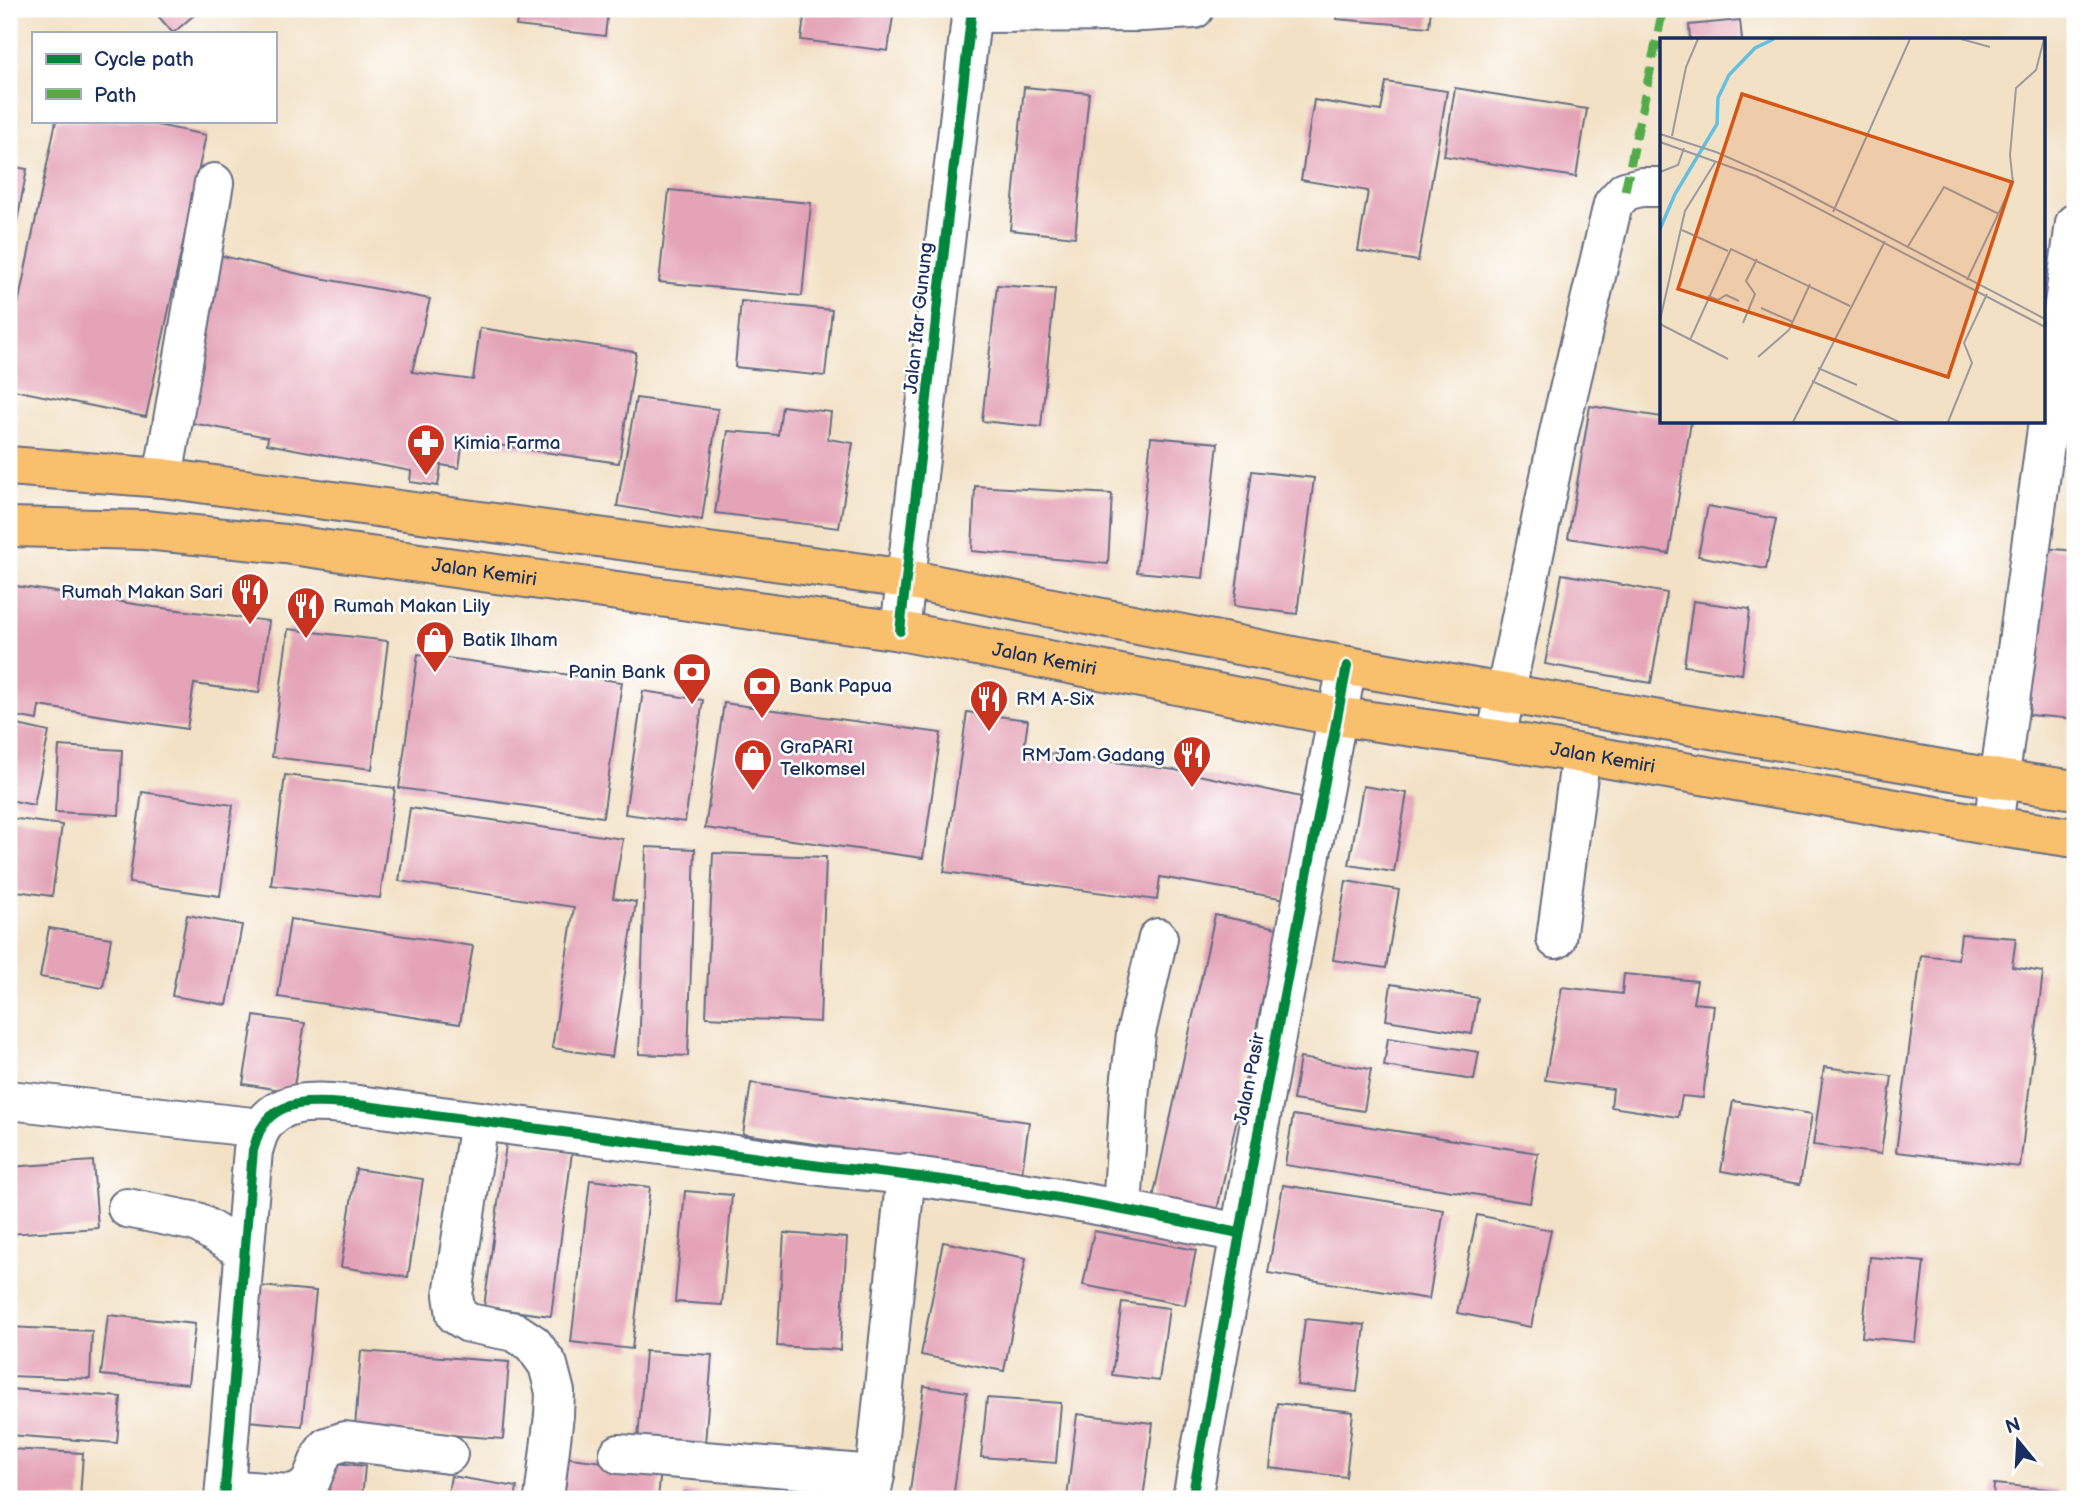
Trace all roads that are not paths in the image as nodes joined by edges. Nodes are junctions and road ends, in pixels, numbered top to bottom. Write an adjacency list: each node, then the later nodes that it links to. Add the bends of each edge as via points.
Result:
1 (1194, 9): 2 (street)
2 (971, 11): 11 (street, Jalan Ifar Gunung)
3 (214, 183): 9 (street)
4 (1660, 187): 14 (street, via 1625,191 1613,204 1560,428)
5 (2063, 241): 6 (street)
6 (2046, 415)
7 (2045, 424): 18 (street, via 2033,548)
8 (9, 466): 9 (highway)
9 (163, 478): 11 (highway)
10 (9, 527): 12 (highway, Jalan Kemiri, via 145,530 285,544)
11 (907, 579): 12 (street, Jalan Ifar Gunung); 13 (highway)
12 (900, 631): 15 (highway, Jalan Kemiri)
13 (1347, 666): 14 (highway); 15 (street, Jalan Pasir)
14 (1506, 693): 16 (street); 18 (highway)
15 (1336, 716): 16 (highway, Jalan Kemiri); 30 (street, Jalan Pasir)
16 (1496, 739): 17 (highway, Jalan Kemiri)
17 (1581, 754): 20 (highway, Jalan Kemiri); 23 (street)
18 (2000, 779): 19 (highway); 20 (street)
19 (2075, 790)
20 (1993, 826): 21 (highway, Jalan Kemiri)
21 (2075, 838)
22 (1158, 938): 29 (street, via 1136,1033)
23 (1556, 939)
24 (9, 1100): 26 (street)
25 (479, 1121): 26 (street, via 312,1102 278,1111); 27 (street); 36 (street, via 453,1295 456,1315 469,1323 515,1332 533,1344 548,1365 555,1391)
26 (261, 1128): 31 (street, via 253,1150)
27 (906, 1174): 29 (street); 34 (street)
28 (127, 1208): 31 (street, via 197,1222)
29 (1122, 1209): 30 (street)
30 (1239, 1233): 37 (street, Jalan Pasir)
31 (244, 1251): 35 (street)
32 (449, 1454): 35 (street, via 345,1441 327,1447 310,1483 300,1491)
33 (619, 1454): 34 (street)
34 (872, 1487)
35 (225, 1494)
36 (544, 1499)
37 (1192, 1499)

